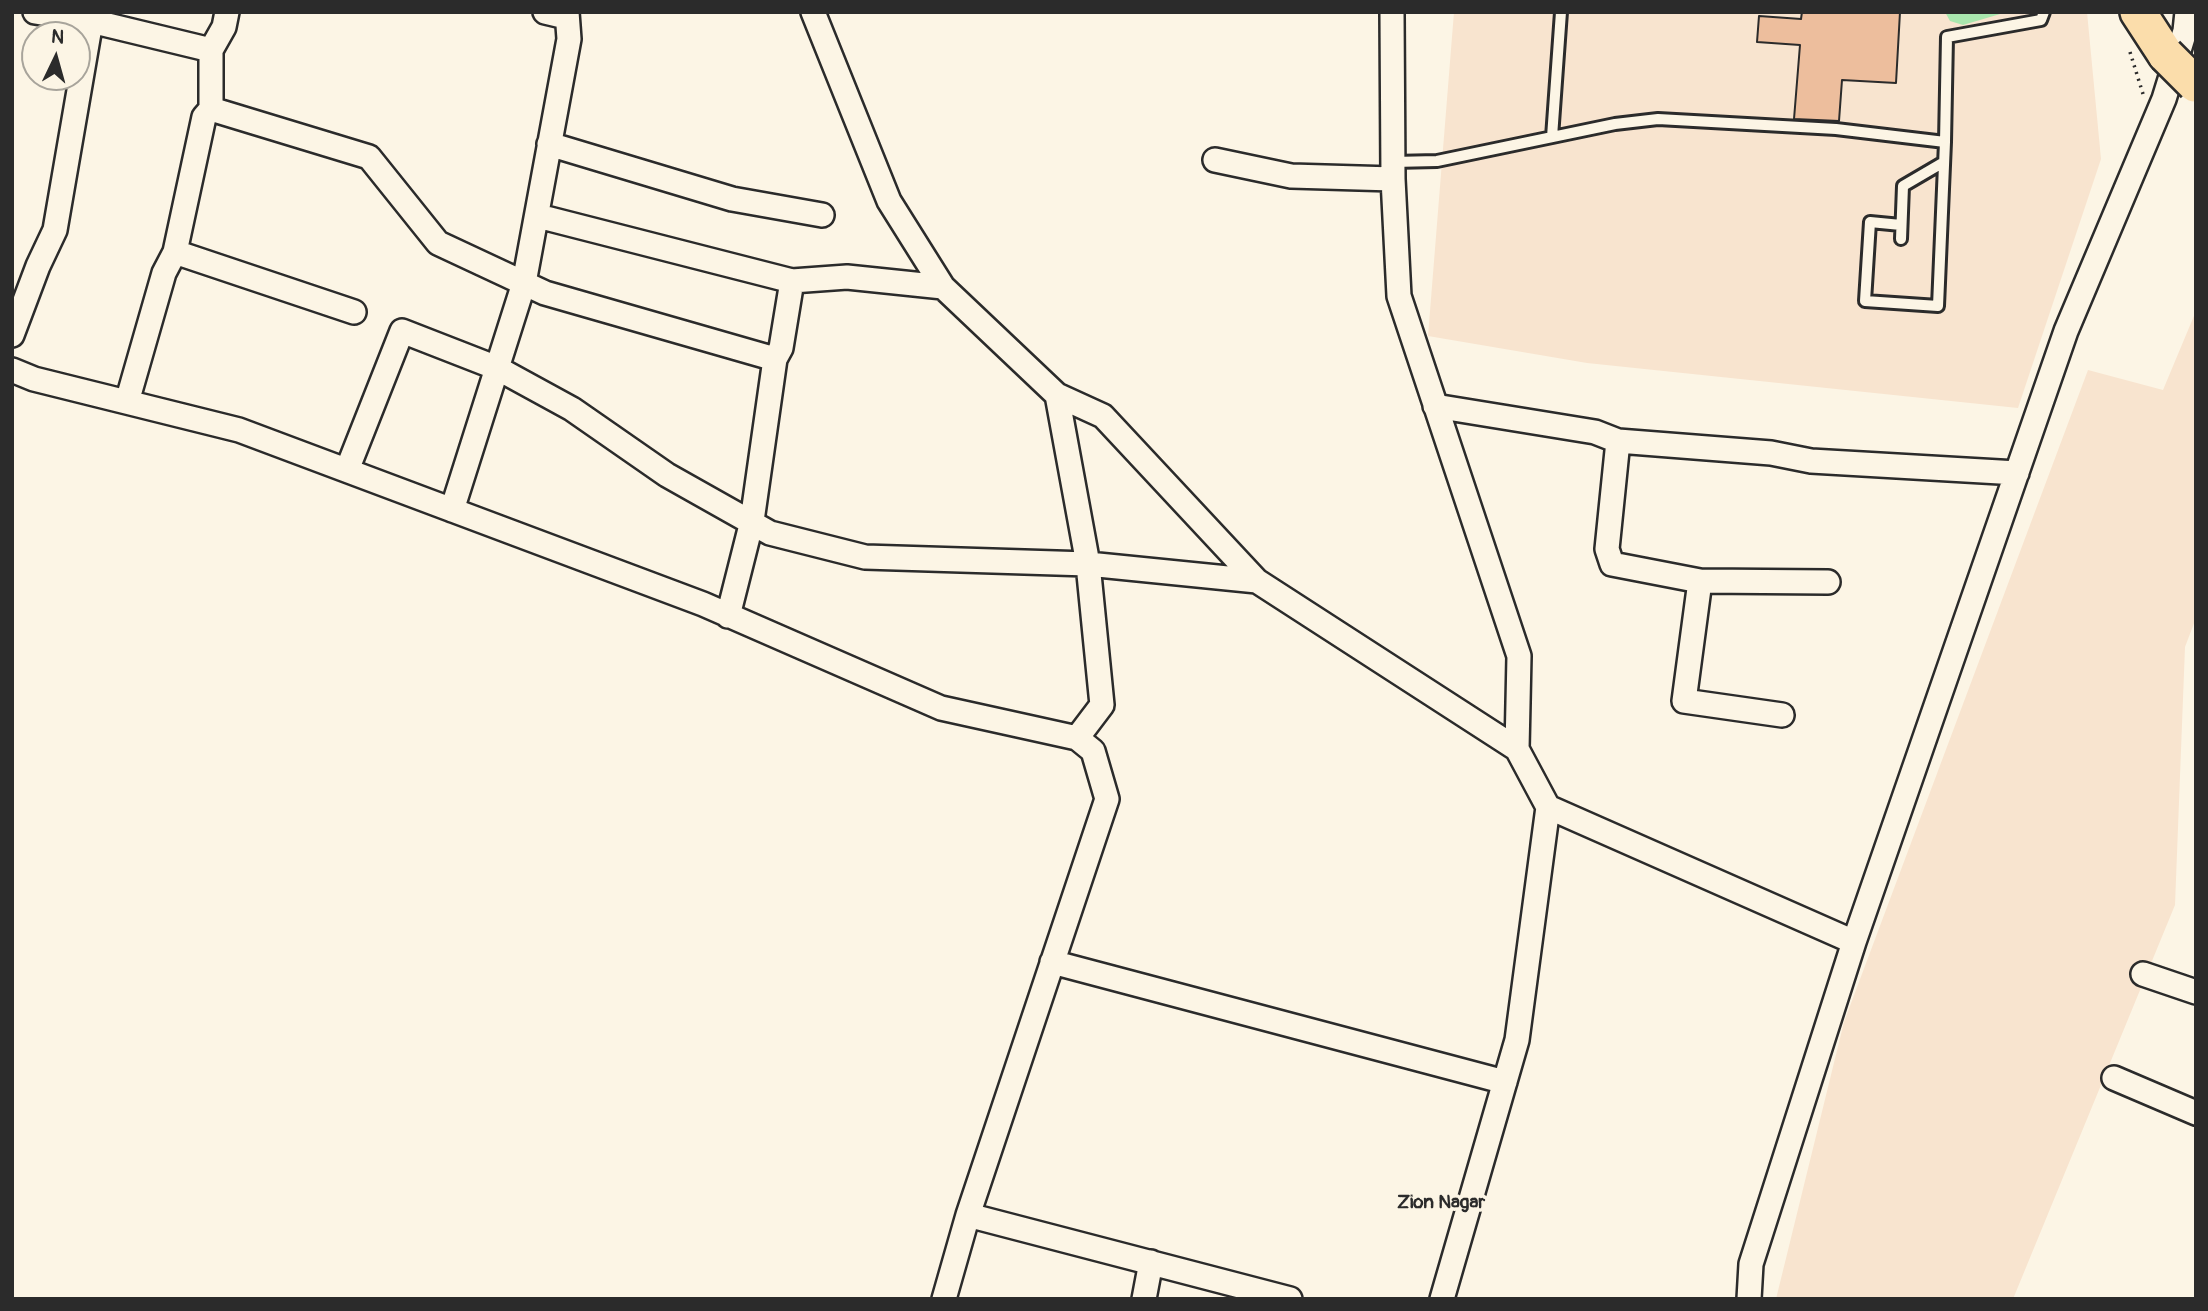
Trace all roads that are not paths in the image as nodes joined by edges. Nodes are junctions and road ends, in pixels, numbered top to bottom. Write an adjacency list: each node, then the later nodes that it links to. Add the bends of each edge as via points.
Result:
1 (35, 12): 10 (street)
2 (227, 12): 11 (street)
3 (813, 12): 28 (street, via 890,201)
4 (1392, 12): 20 (street)
5 (1562, 12): 15 (lane)
6 (2044, 12): 16 (lane, via 2041,20 1947,37)
7 (2138, 12): 12 (main road, bridge, via 2166,55)
8 (2187, 12): 39 (street, via 2164,99 2066,331)
9 (559, 14): 17 (street, via 569,39)
10 (91, 21): 11 (street)
11 (211, 50): 14 (street)
12 (2196, 85)
13 (79, 91): 30 (street, via 55,230)
14 (211, 109): 25 (street, via 204,117); 27 (street, via 369,157 438,243)
15 (1552, 136): 16 (lane, via 1658,119 1836,129); 20 (lane)
16 (1945, 142): 19 (lane)
17 (550, 144): 21 (street, via 732,199); 22 (street)
18 (1215, 160): 20 (street, via 1291,176)
19 (1944, 162): 23 (lane, via 1903,186); 23 (lane, via 1938,306 1865,300 1870,222)
20 (1393, 170): 36 (street, via 1399,296)
21 (822, 215)
22 (538, 216): 26 (street); 27 (street)
23 (1901, 225): 24 (lane)
24 (1901, 239)
25 (175, 252): 29 (street); 35 (street, via 164,274)
26 (792, 281): 28 (street, via 847,277); 31 (street, via 781,348)
27 (524, 282): 31 (street, via 545,293); 32 (street)
28 (943, 287): 34 (street)
29 (354, 312)
30 (12, 335)
31 (775, 359): 41 (street)
32 (497, 368): 38 (street, via 402,331); 40 (street); 41 (street, via 572,409 667,475)
33 (12, 370): 35 (street)
34 (1057, 395): 42 (street); 43 (street, via 1103,416)
35 (127, 402): 38 (street, via 239,430)
36 (1435, 406): 37 (street, via 1595,432); 49 (street, via 1519,656)
37 (1618, 441): 39 (street, via 1771,453 1811,461); 44 (street, via 1607,549 1612,564)
38 (347, 470): 40 (street)
39 (2017, 472): 51 (street)
40 (452, 510): 46 (street)
41 (752, 522): 42 (street, via 770,533 865,557); 46 (street)
42 (1088, 565): 43 (street); 48 (street, via 1102,705)
43 (1257, 581): 49 (street)
44 (1700, 581): 45 (street); 47 (street, via 1684,701)
45 (1828, 582)
46 (728, 616): 48 (street, via 941,708)
47 (1782, 715)
48 (1077, 738): 52 (street, via 1093,751 1107,799)
49 (1517, 749): 50 (street)
50 (1548, 807): 51 (street); 56 (street, via 1517,1040)
51 (1854, 942): 64 (street, via 1751,1264)
52 (1052, 962): 56 (street); 58 (street)
53 (2143, 974): 54 (street)
54 (2196, 992)
55 (2114, 1078): 57 (street)
56 (1505, 1083): 63 (street)
57 (2196, 1113)
58 (968, 1215): 59 (street); 60 (street)
59 (1152, 1262): 61 (street); 62 (street)
60 (944, 1299)
61 (1144, 1299)
62 (1290, 1299)
63 (1442, 1299)
64 (1749, 1299)

